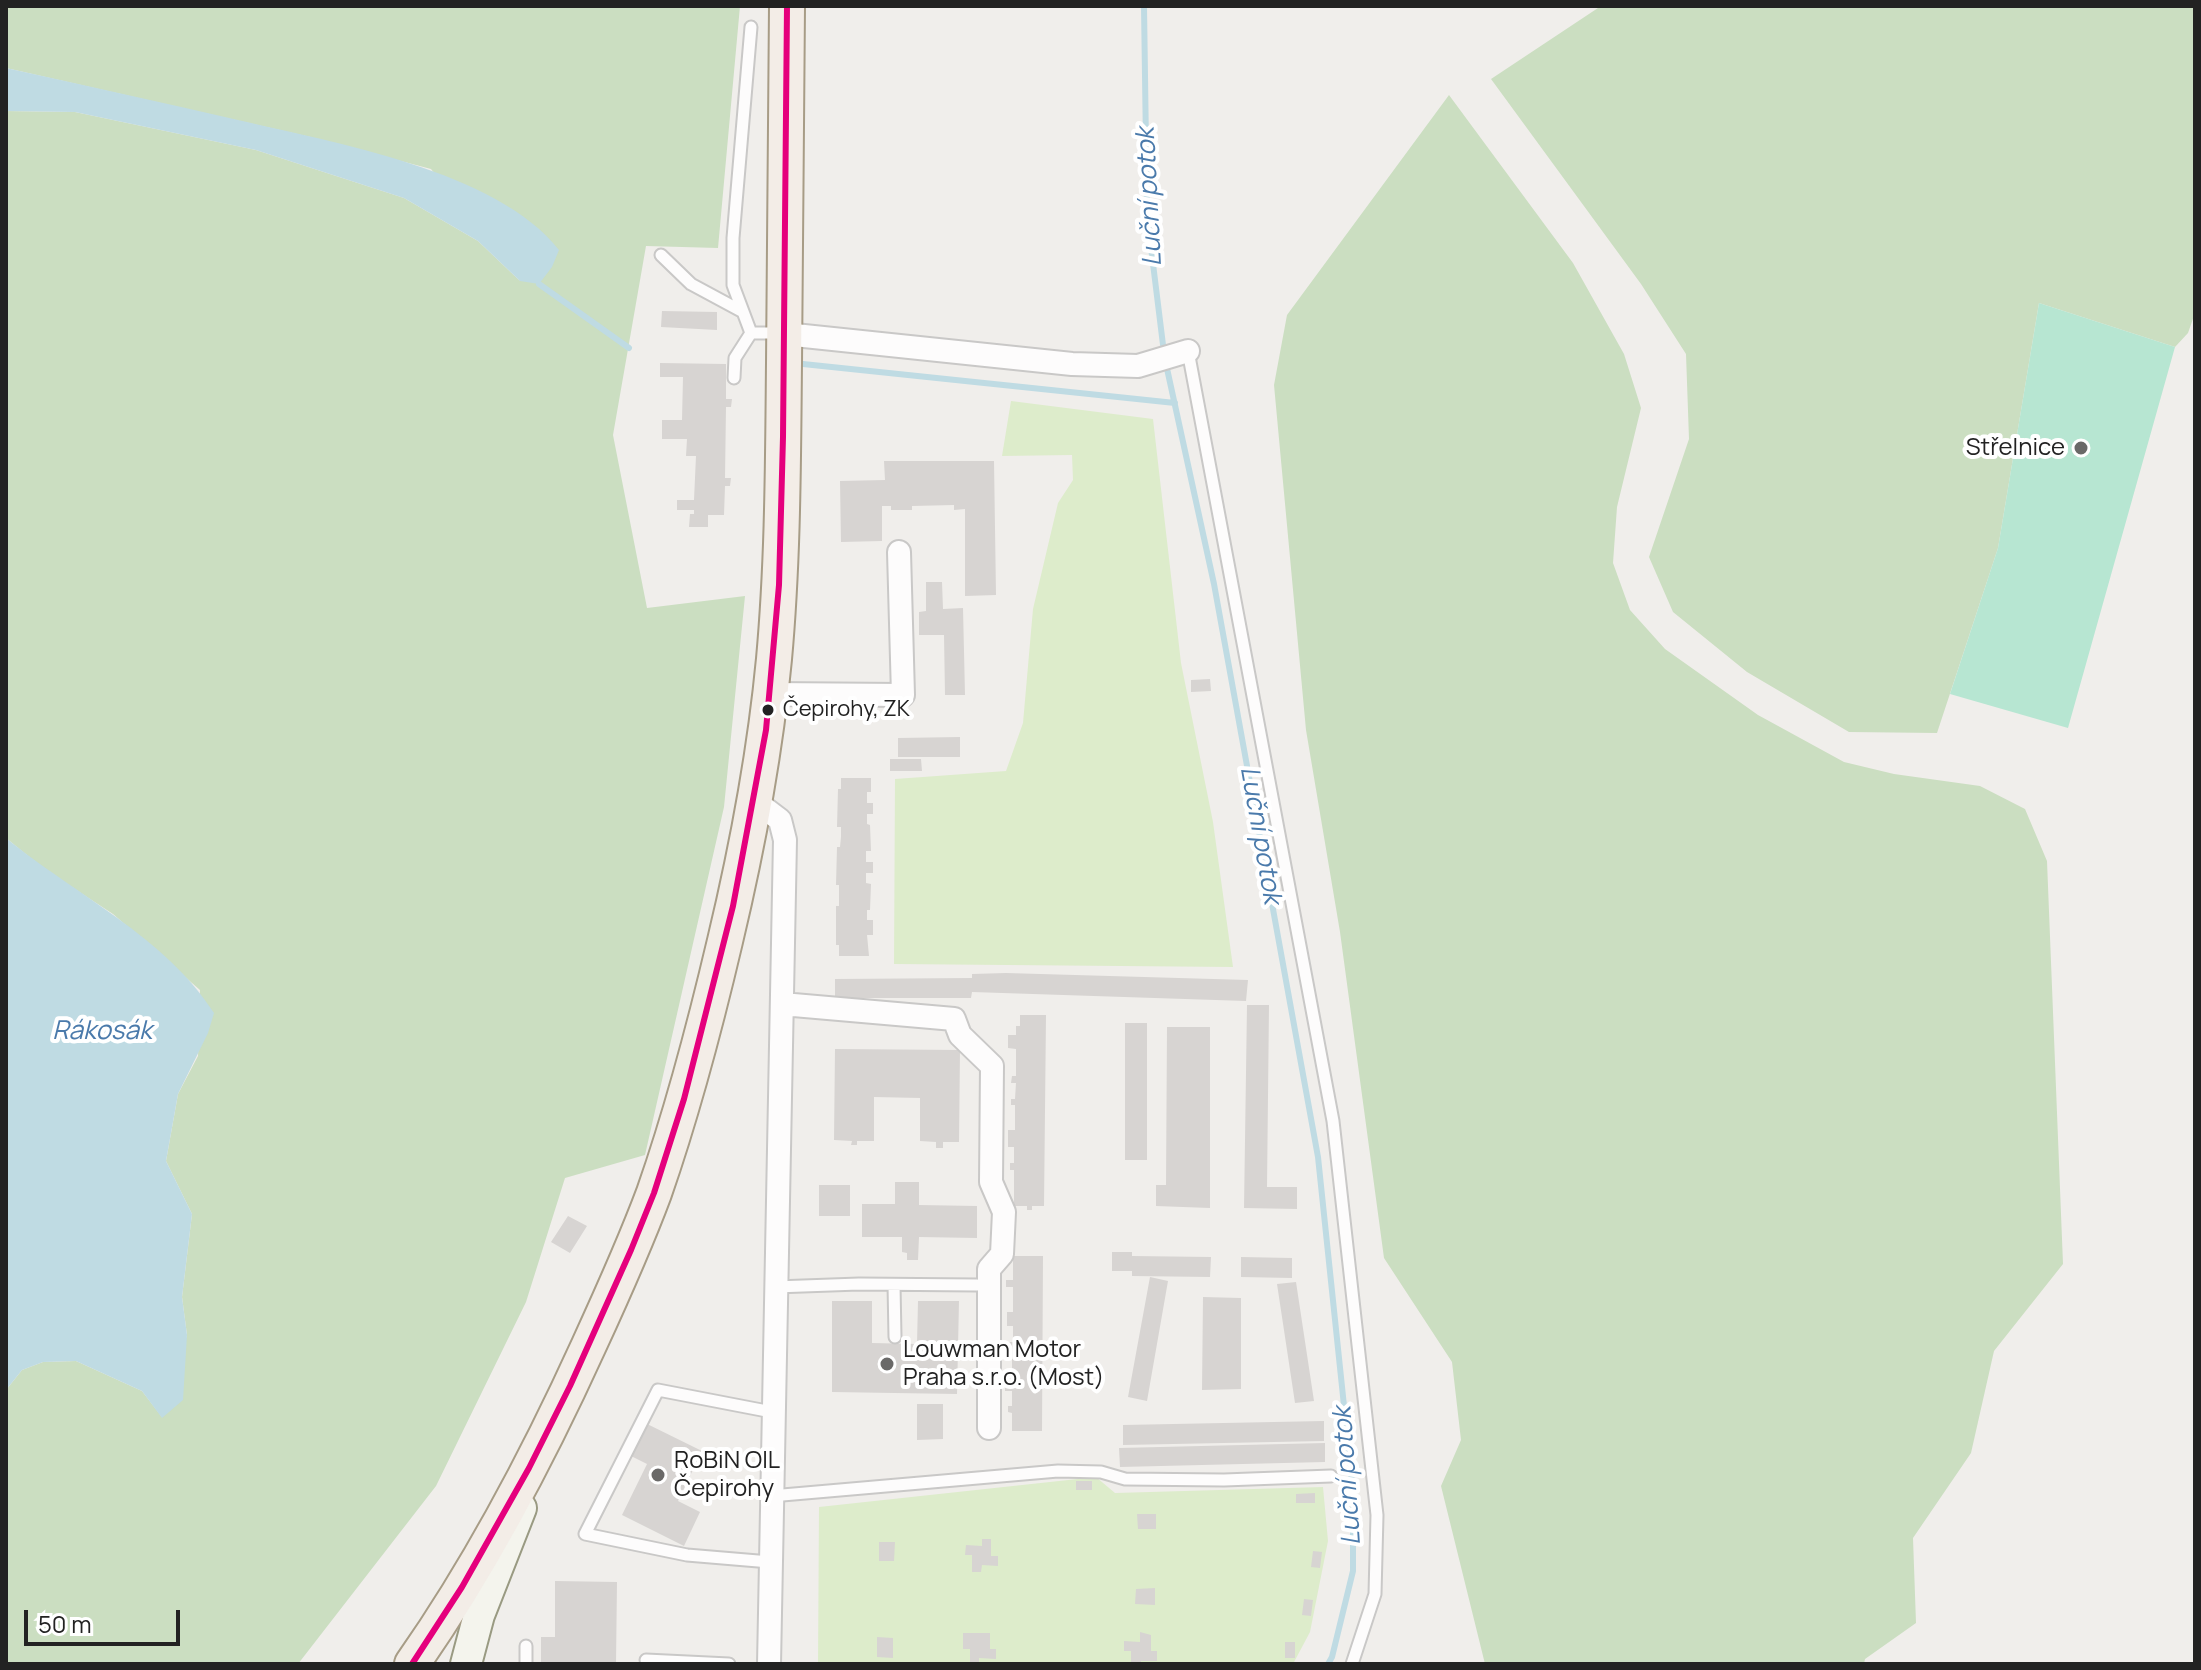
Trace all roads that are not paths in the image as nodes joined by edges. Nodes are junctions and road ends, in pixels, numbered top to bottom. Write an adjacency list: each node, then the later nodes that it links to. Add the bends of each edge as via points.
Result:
1 (787, 6): 5 (main road)
2 (751, 27): 4 (lane, via 733,238 733,285)
3 (661, 255): 4 (lane, via 691,284)
4 (743, 312): 5 (lane)
5 (768, 333): 6 (street, via 1072,364 1138,366); 7 (lane, via 735,358); 9 (main road, via 783,505)
6 (1188, 351): 29 (lane, via 1333,1121 1377,1515 1375,1594)
7 (734, 378)
8 (899, 552): 9 (street, via 903,695)
9 (770, 694): 10 (main road)
10 (755, 801): 11 (street, via 780,820 785,840); 16 (main road, via 678,1120 621,1275)
11 (782, 1004): 14 (street); 18 (street, via 954,1019 960,1035 992,1066 991,1182 1004,1212 1002,1254 989,1269)
12 (894, 1285): 13 (lane); 14 (lane); 15 (lane)
13 (977, 1285)
14 (775, 1287): 17 (street)
15 (895, 1337)
16 (560, 1410): 24 (main road, via 488,1544); 25 (street, via 479,1615)
17 (772, 1412): 20 (street); 21 (lane, via 658,1390 585,1534 687,1555)
18 (989, 1428)
19 (1331, 1476): 20 (lane, via 1125,1479 1101,1472 1058,1471)
20 (771, 1496): 21 (street)
21 (770, 1562): 28 (street)
22 (526, 1646): 26 (lane)
23 (646, 1660): 27 (lane)
24 (412, 1664)
25 (466, 1664)
26 (526, 1664)
27 (729, 1664)
28 (769, 1664)
29 (1352, 1664)

